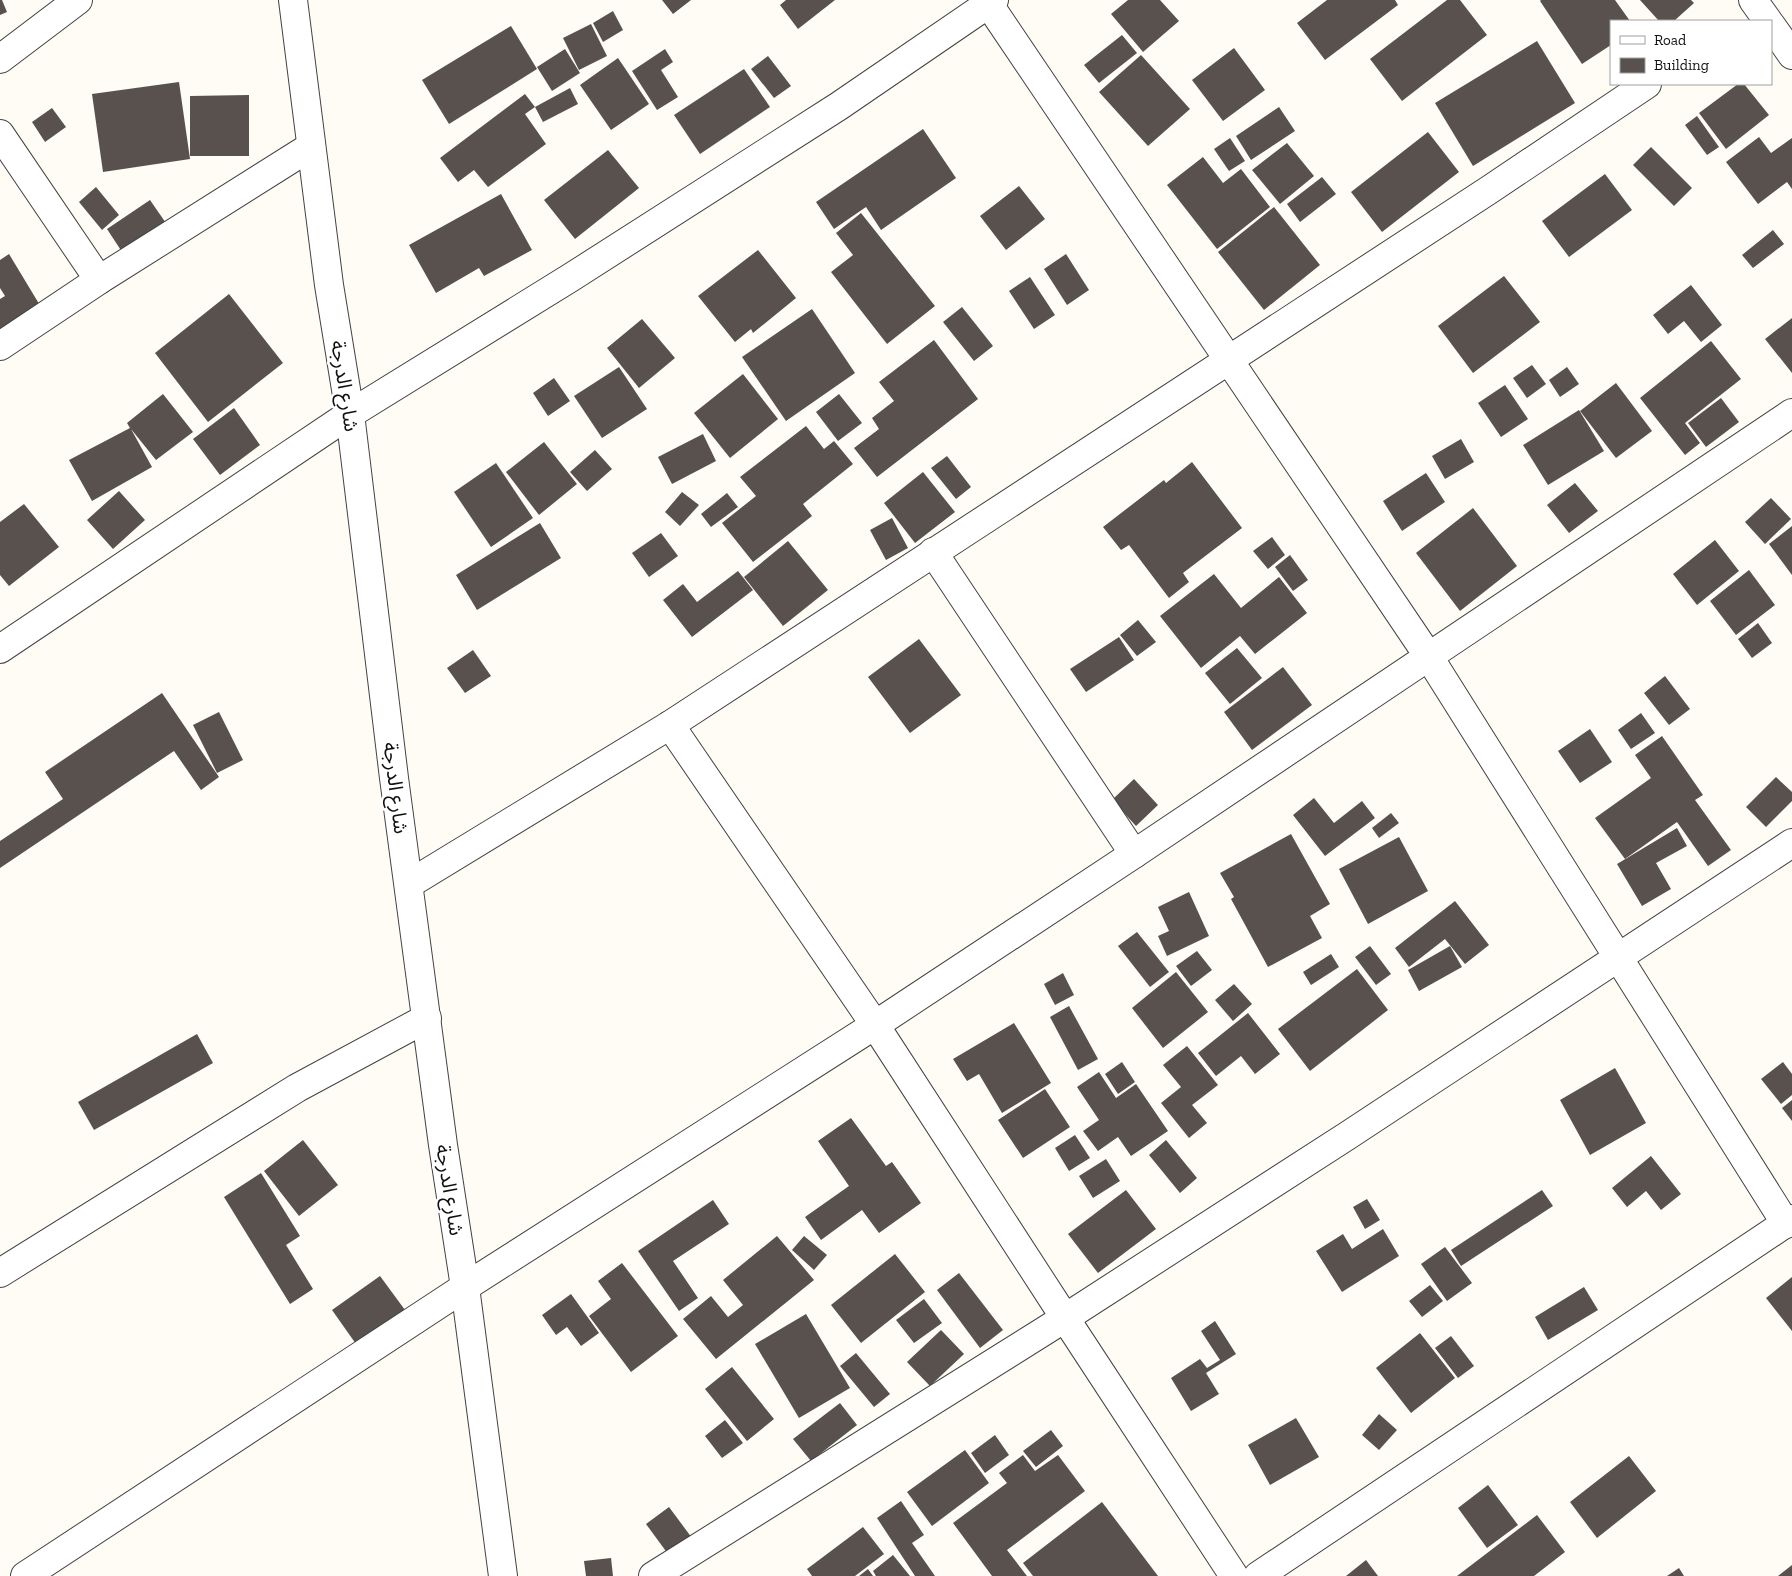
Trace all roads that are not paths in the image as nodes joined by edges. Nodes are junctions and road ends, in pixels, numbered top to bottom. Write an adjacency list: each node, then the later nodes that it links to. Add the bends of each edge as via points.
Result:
1 (293, 0): 9 (street, شارع الدرجة)
2 (989, 1): 12 (street); 14 (street, via 839,106)
3 (69, 3): 6 (street)
4 (1772, 31): 5 (street)
5 (1792, 55)
6 (0, 59)
7 (1646, 85): 12 (street)
8 (0, 134): 10 (street)
9 (310, 147): 10 (street); 14 (street, شارع الدرجة)
10 (99, 280): 11 (street)
11 (0, 346)
12 (1228, 361): 15 (street); 17 (street)
13 (1792, 413): 17 (street)
14 (350, 414): 16 (street); 21 (street, شارع الدرجة)
15 (933, 552): 18 (street); 20 (street)
16 (0, 649)
17 (1429, 657): 20 (street); 22 (street)
18 (670, 725): 21 (street); 24 (street)
19 (1792, 843): 22 (street)
20 (1134, 854): 24 (street)
21 (409, 884): 23 (street, شارع الدرجة)
22 (1618, 956): 25 (street); 28 (street)
23 (427, 1018): 26 (street, via 297,1088); 27 (street, شارع الدرجة)
24 (875, 1025): 27 (street); 28 (street)
25 (1789, 1222): 33 (street)
26 (0, 1273)
27 (465, 1287): 29 (street); 30 (street, شارع الدرجة)
28 (1065, 1318): 31 (street); 32 (street)
29 (25, 1576)
30 (503, 1576)
31 (653, 1576)
32 (1234, 1576)
33 (1258, 1576)

